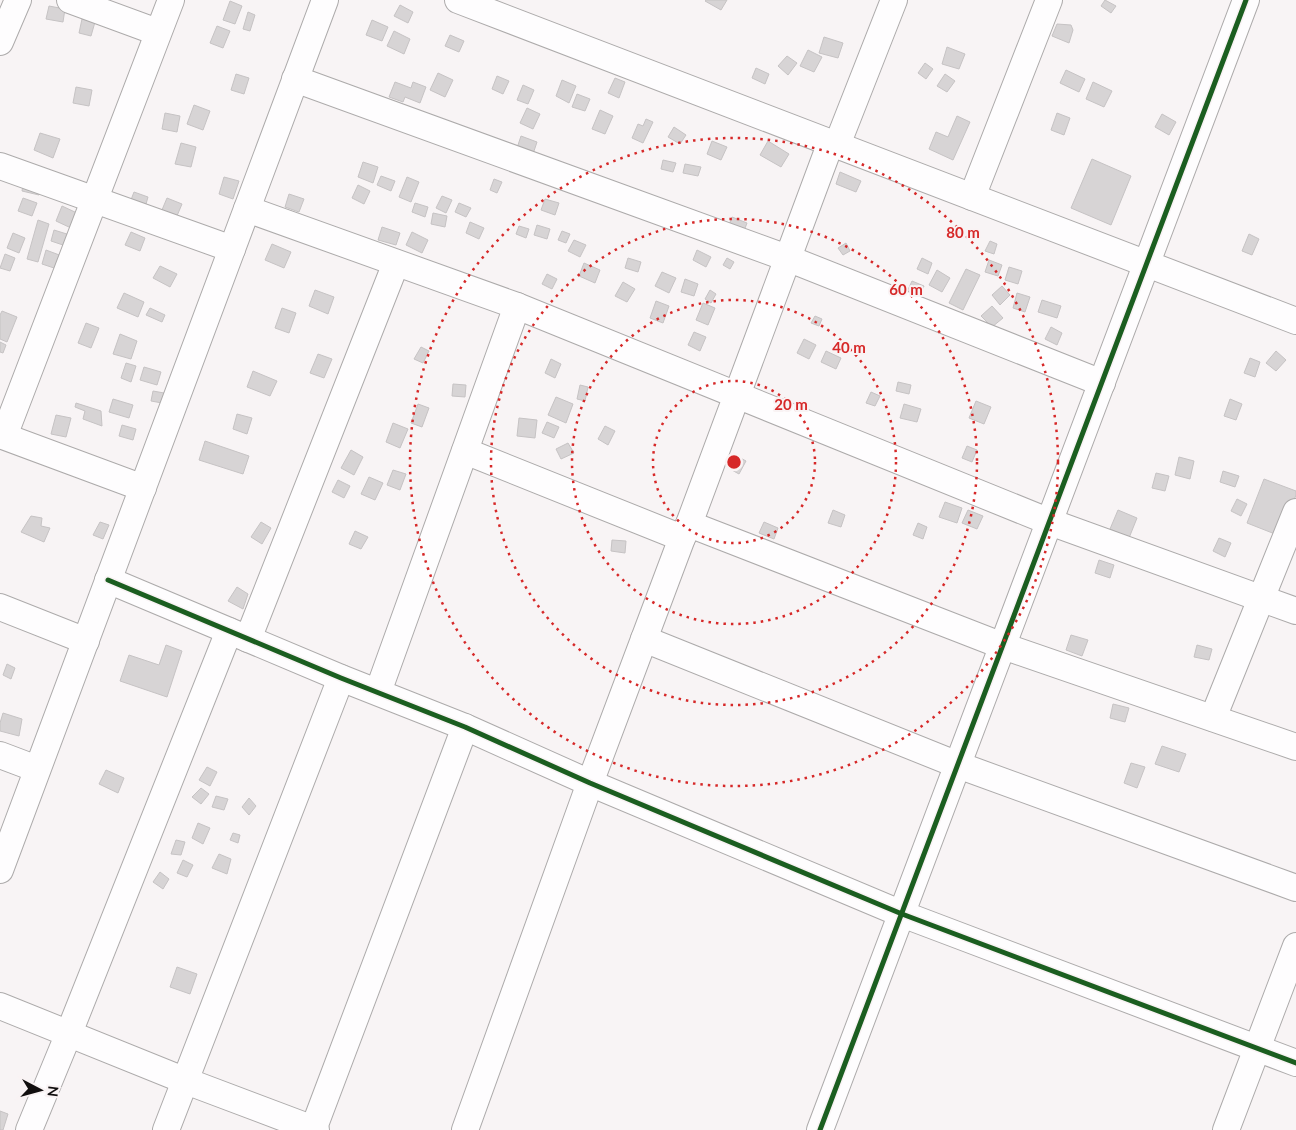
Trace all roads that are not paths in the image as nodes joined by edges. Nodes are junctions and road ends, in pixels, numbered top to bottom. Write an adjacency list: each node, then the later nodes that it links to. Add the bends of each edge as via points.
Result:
1 (18, 0): 10 (street)
2 (70, 0): 9 (street)
3 (171, 0): 9 (street)
4 (325, 0): 11 (street)
5 (458, 0): 12 (street)
6 (1049, 0): 14 (street)
7 (1246, 0): 20 (street)
8 (887, 2): 12 (street)
9 (157, 32): 15 (street)
10 (0, 42)
11 (295, 79): 16 (street); 18 (street)
12 (834, 144): 14 (street); 18 (street)
13 (0, 166): 15 (street)
14 (972, 197): 20 (street)
15 (94, 199): 17 (street); 25 (street)
16 (247, 209): 17 (street); 19 (street)
17 (232, 249): 27 (street)
18 (787, 258): 23 (street); 24 (street)
19 (396, 263): 21 (street); 35 (street)
20 (1147, 264): 22 (street); 23 (street)
21 (517, 306): 24 (street); 26 (street)
22 (1296, 321)
23 (1102, 382): 29 (street)
24 (736, 395): 29 (street); 30 (street)
25 (2, 436): 27 (street)
26 (465, 451): 30 (street); 40 (street)
27 (142, 488): 31 (street)
28 (1296, 512): 32 (street)
29 (1050, 522): 32 (street); 38 (street)
30 (685, 531): 36 (street); 38 (street)
31 (108, 580): 35 (street); 37 (street)
32 (1260, 599): 34 (street); 41 (street)
33 (0, 607): 37 (street)
34 (1296, 611)
35 (238, 635): 39 (street); 53 (street)
36 (644, 639): 45 (street); 47 (street)
37 (86, 641): 46 (street)
38 (1003, 646): 41 (street); 45 (street)
39 (342, 678): 40 (street); 56 (street)
40 (378, 692): 42 (street)
41 (1213, 718): 43 (street)
42 (465, 727): 47 (street); 59 (street)
43 (1296, 747)
44 (0, 755): 46 (street)
45 (958, 765): 49 (street); 50 (street)
46 (37, 770): 48 (street)
47 (590, 783): 50 (street); 60 (street)
48 (0, 870)
49 (1296, 888)
50 (902, 914): 54 (street); 61 (street)
51 (1296, 946): 54 (street)
52 (0, 1006): 53 (street)
53 (69, 1033): 56 (street); 57 (street)
54 (1256, 1049): 55 (street); 62 (street)
55 (1296, 1063)
56 (186, 1081): 58 (street); 59 (street)
57 (29, 1130)
58 (166, 1130)
59 (315, 1130)
60 (465, 1130)
61 (820, 1130)
62 (1226, 1130)

